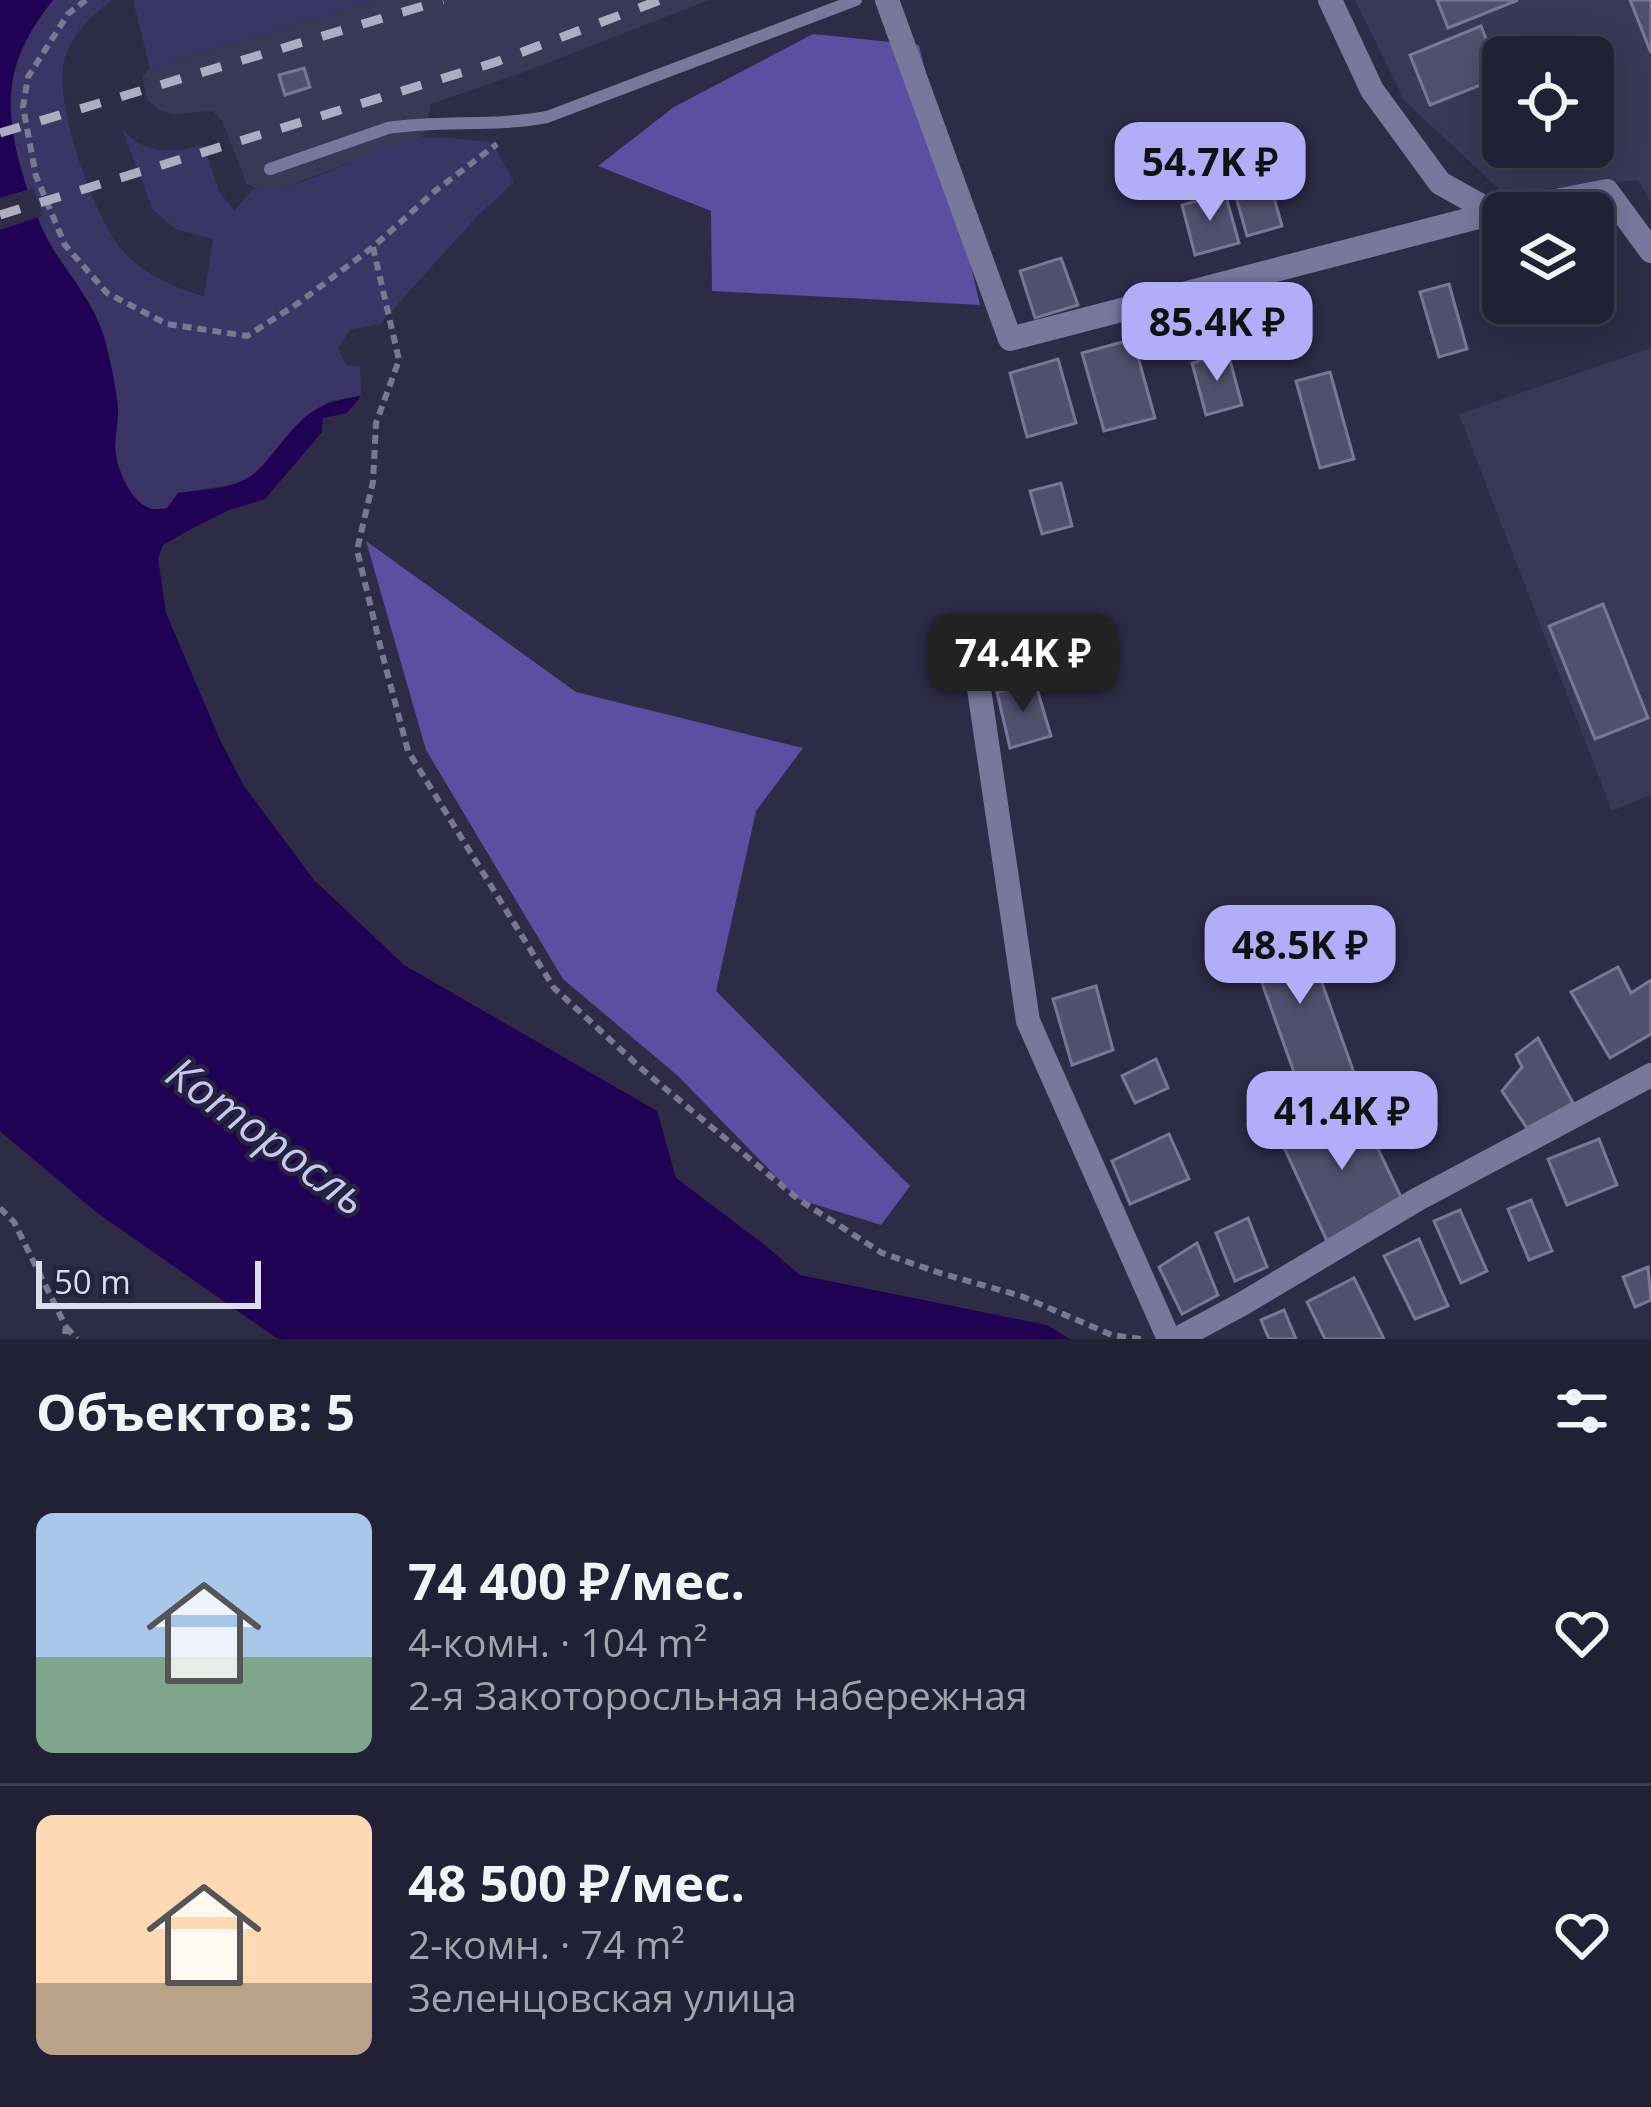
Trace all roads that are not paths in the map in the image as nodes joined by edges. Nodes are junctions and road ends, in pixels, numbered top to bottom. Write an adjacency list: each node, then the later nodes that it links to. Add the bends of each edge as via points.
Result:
1 (856, 0): 4 (lane, via 527,121 388,128)
2 (886, 0): 7 (street, via 1010,339)
3 (1330, 0): 6 (street, via 1372,90 1440,183)
4 (270, 169)
5 (1614, 200): 8 (street)
6 (1482, 206)
7 (1482, 216)
8 (1651, 250)
9 (978, 682): 11 (street, via 1028,1021)
10 (1651, 1075): 11 (street)
11 (1173, 1339)

